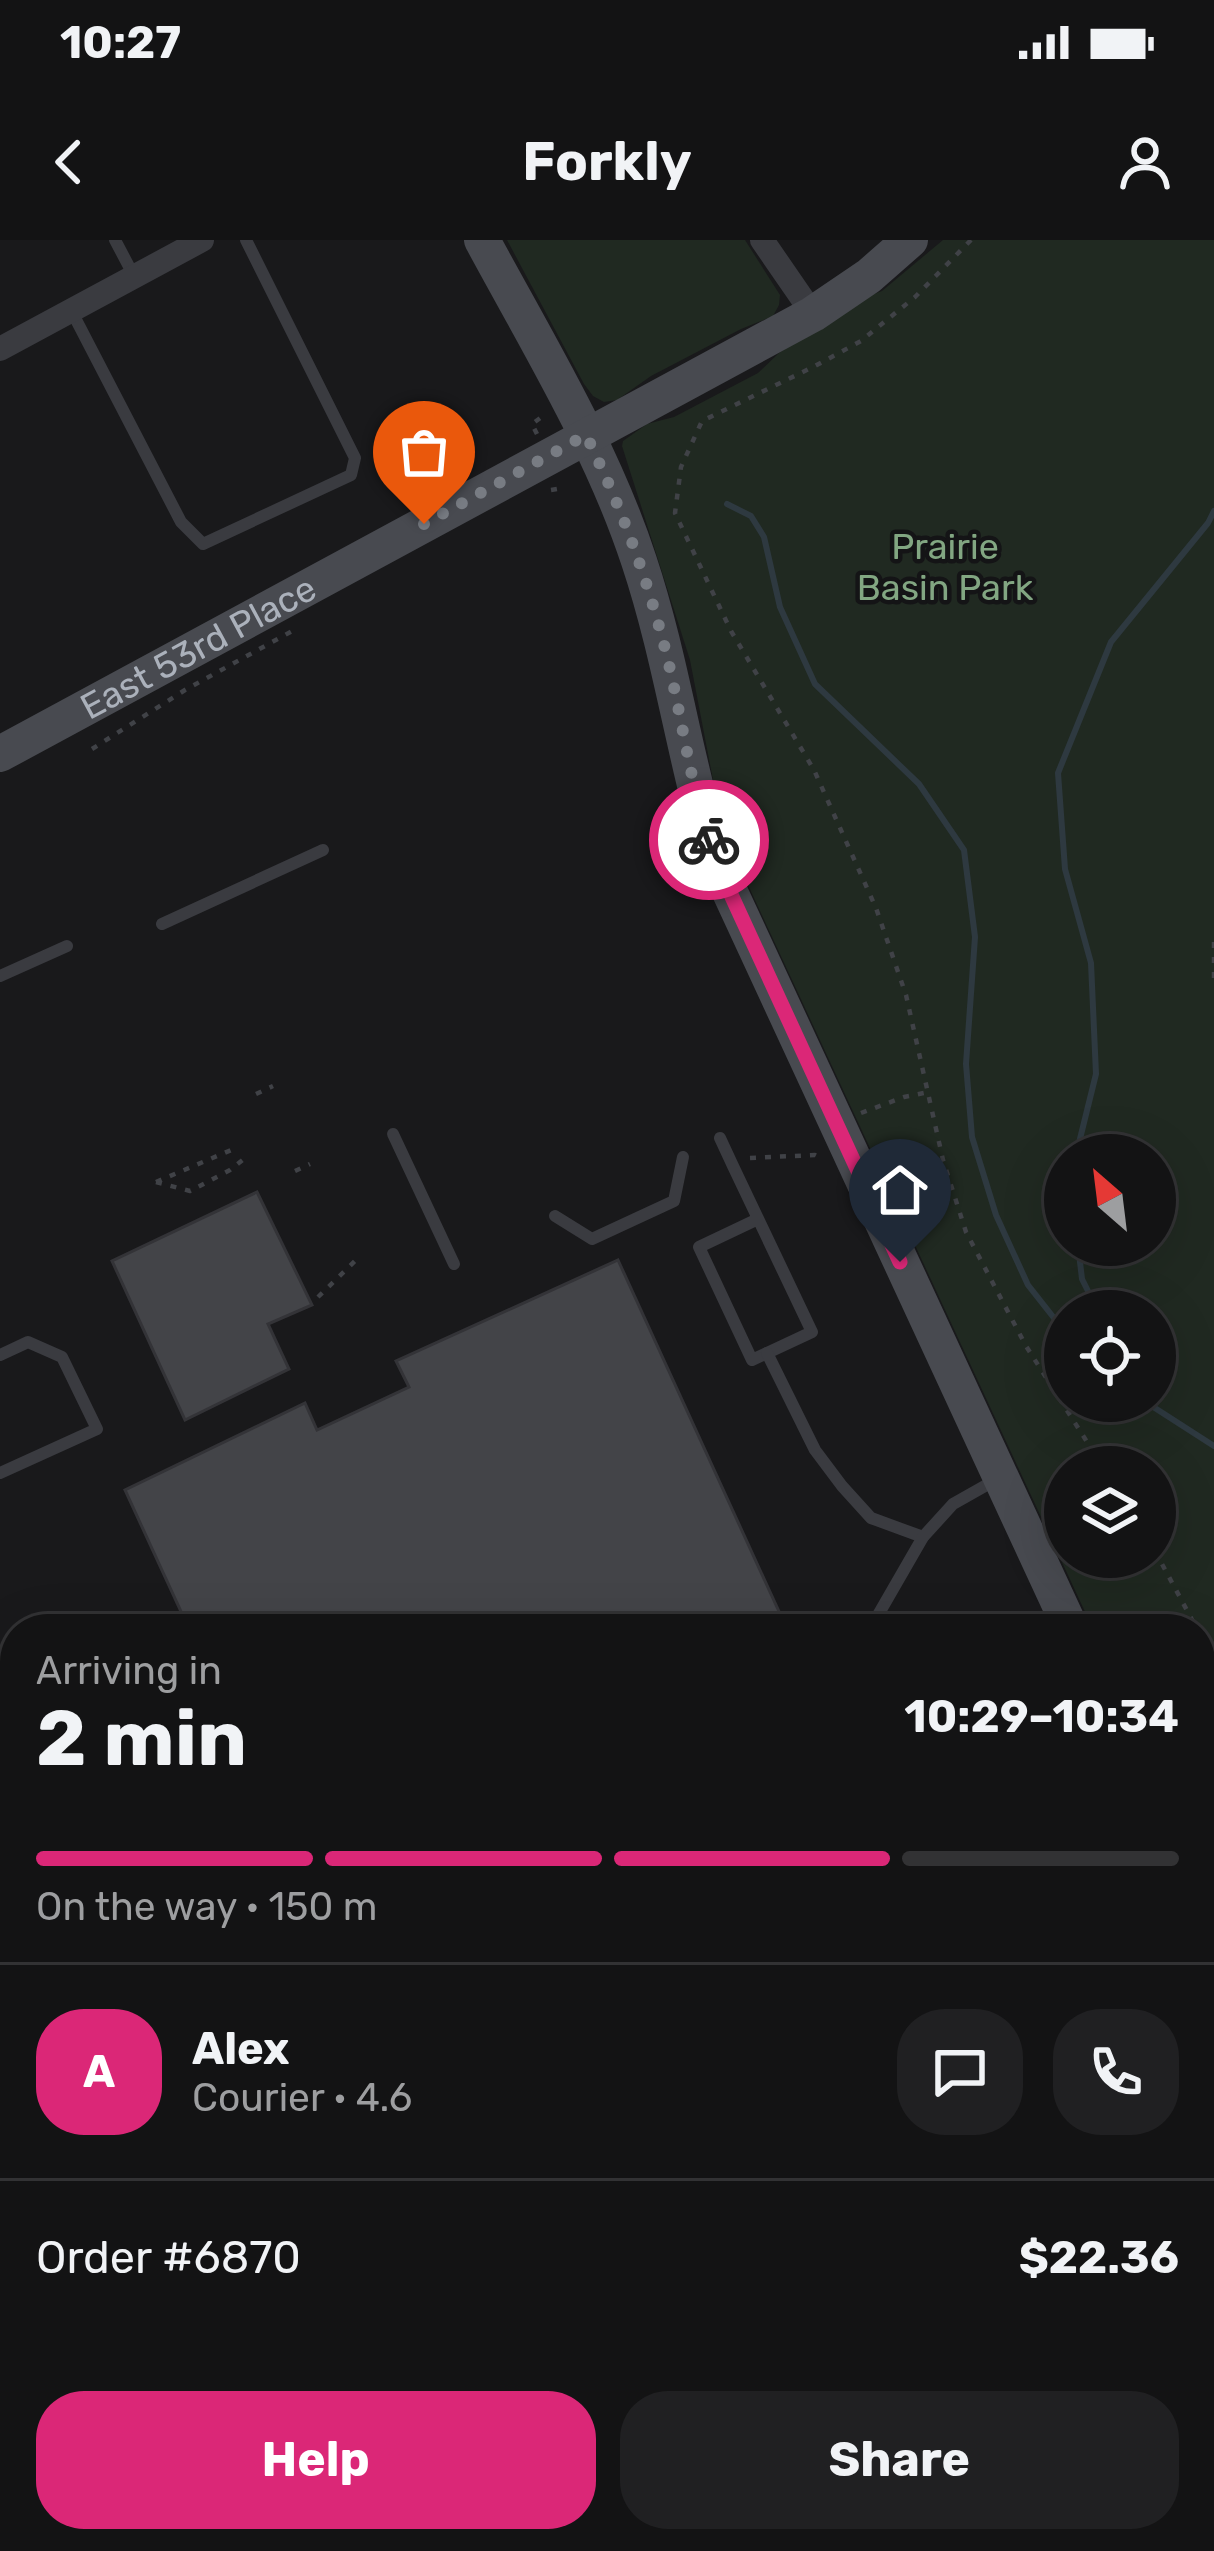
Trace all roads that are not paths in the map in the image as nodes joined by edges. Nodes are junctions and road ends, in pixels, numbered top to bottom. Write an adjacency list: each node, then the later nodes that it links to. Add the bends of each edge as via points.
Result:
1 (115, 240): 7 (lane)
2 (246, 240): 8 (lane, via 355,458 351,475 203,544 181,522)
3 (482, 240): 11 (street)
4 (761, 240): 9 (street)
5 (910, 240): 9 (street, East 53rd Place)
6 (198, 241): 7 (street)
7 (134, 276): 8 (street)
8 (71, 310): 10 (street)
9 (813, 314): 11 (street, East 53rd Place)
10 (0, 349)
11 (586, 435): 12 (street, East 53rd Place); 26 (street, via 655,611 716,862)
12 (0, 754)
13 (323, 850): 14 (lane)
14 (162, 924)
15 (67, 946): 16 (lane)
16 (0, 976)
17 (393, 1134): 22 (lane)
18 (720, 1138): 21 (lane)
19 (683, 1156): 20 (lane, via 674,1201 592,1239)
20 (555, 1216)
21 (758, 1219): 23 (lane, via 812,1332); 23 (lane, via 699,1247 752,1360)
22 (454, 1264)
23 (767, 1353): 27 (lane, via 842,1486 871,1518)
24 (0, 1355): 25 (lane, via 28,1342 62,1357 97,1429)
25 (0, 1473)
26 (1000, 1477): 27 (lane, via 953,1504); 29 (street)
27 (923, 1537): 28 (lane)
28 (879, 1614)
29 (1064, 1614)

